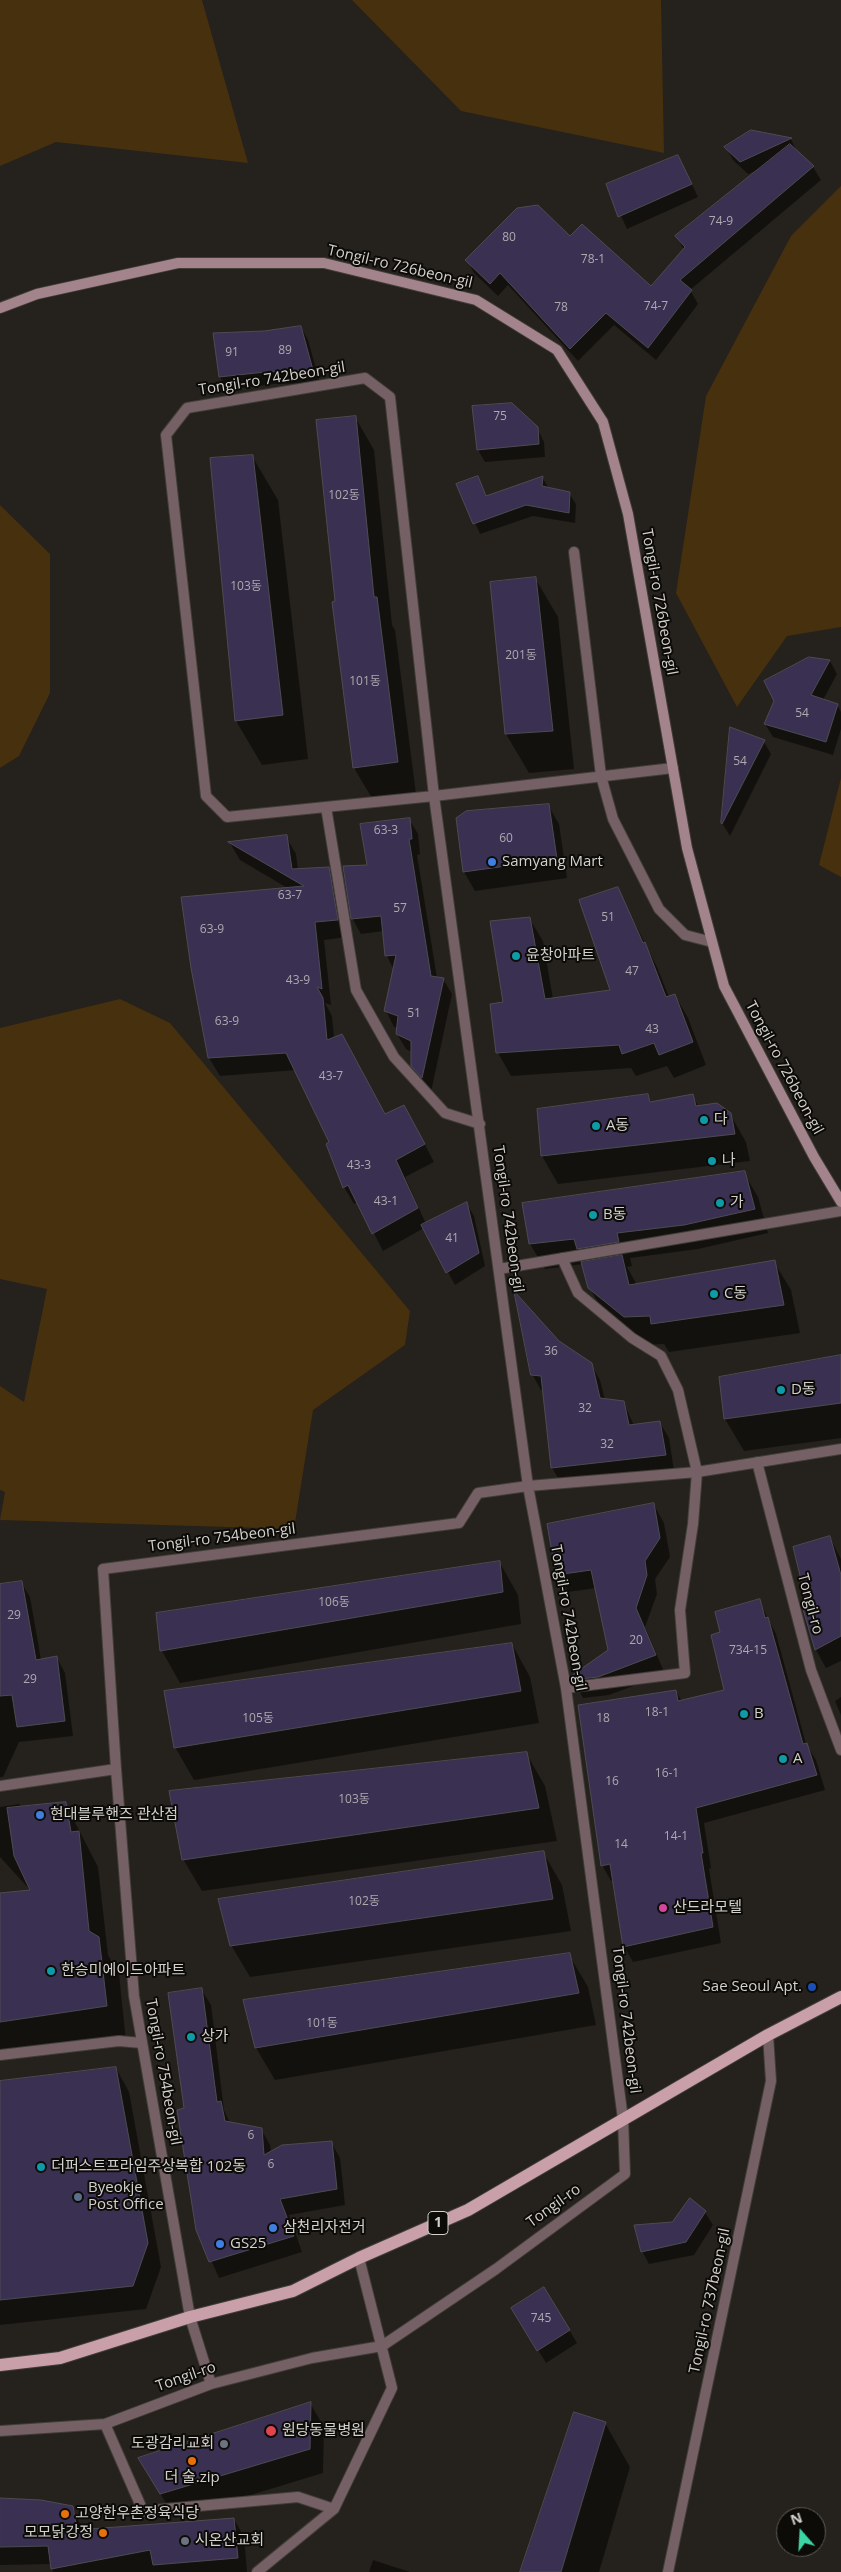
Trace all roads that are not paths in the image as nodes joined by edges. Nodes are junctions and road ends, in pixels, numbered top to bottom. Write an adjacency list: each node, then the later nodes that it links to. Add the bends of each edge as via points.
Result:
1 (0, 308): 3 (street, Tongil-ro 726beon-gil, via 37,294 178,263 324,263 476,300 557,350 603,422 628,514)
2 (574, 552): 4 (street)
3 (673, 768): 4 (street); 7 (street, Tongil-ro 726beon-gil, via 687,848)
4 (601, 776): 5 (street); 7 (street, via 613,819 659,909 685,935)
5 (434, 796): 6 (street, Tongil-ro 742beon-gil); 6 (street, Tongil-ro 742beon-gil, via 390,397 366,378 187,408 166,435 206,796 227,817); 8 (street, Tongil-ro 742beon-gil)
6 (326, 807): 8 (street, via 356,990 394,1057 446,1113)
7 (712, 942): 9 (street, Tongil-ro 726beon-gil, via 724,986 814,1158)
8 (480, 1124): 12 (street, Tongil-ro 742beon-gil)
9 (841, 1202)
10 (841, 1211): 11 (street)
11 (562, 1258): 12 (street); 15 (street, via 578,1293 632,1338 661,1356 678,1390)
12 (499, 1269): 16 (street, Tongil-ro 742beon-gil)
13 (841, 1449): 14 (street)
14 (756, 1462): 15 (street); 18 (street, Tongil-ro, via 811,1670)
15 (697, 1472): 16 (street); 17 (street, via 680,1610 685,1673)
16 (528, 1486): 17 (street, Tongil-ro 742beon-gil); 19 (street, Tongil-ro 754beon-gil, via 478,1493 459,1523 103,1569)
17 (566, 1688): 25 (street, Tongil-ro 742beon-gil)
18 (841, 1750)
19 (116, 1769): 20 (street); 23 (street, Tongil-ro 754beon-gil, via 134,1996)
20 (0, 1786)
21 (841, 1997): 22 (main road, 1)
22 (768, 2035): 25 (main road, 1); 35 (street, Tongil-ro 737beon-gil, via 771,2081)
23 (142, 2042): 24 (street, via 119,2041); 27 (street, Tongil-ro 754beon-gil)
24 (0, 2055)
25 (623, 2119): 26 (main road, 1, via 468,2210); 28 (street, Tongil-ro, via 625,2174 496,2269)
26 (359, 2258): 27 (main road, 1, via 293,2291); 28 (street)
27 (190, 2317): 29 (main road, 1, via 60,2358); 30 (street, Tongil-ro 754beon-gil)
28 (382, 2346): 30 (street, Tongil-ro, via 312,2358); 33 (street, via 392,2388)
29 (0, 2365)
30 (211, 2384): 31 (street, Tongil-ro)
31 (105, 2424): 32 (street, Tongil-ro); 33 (street, via 143,2511 298,2497)
32 (0, 2431)
33 (334, 2509): 34 (street)
34 (257, 2572)
35 (668, 2572)

